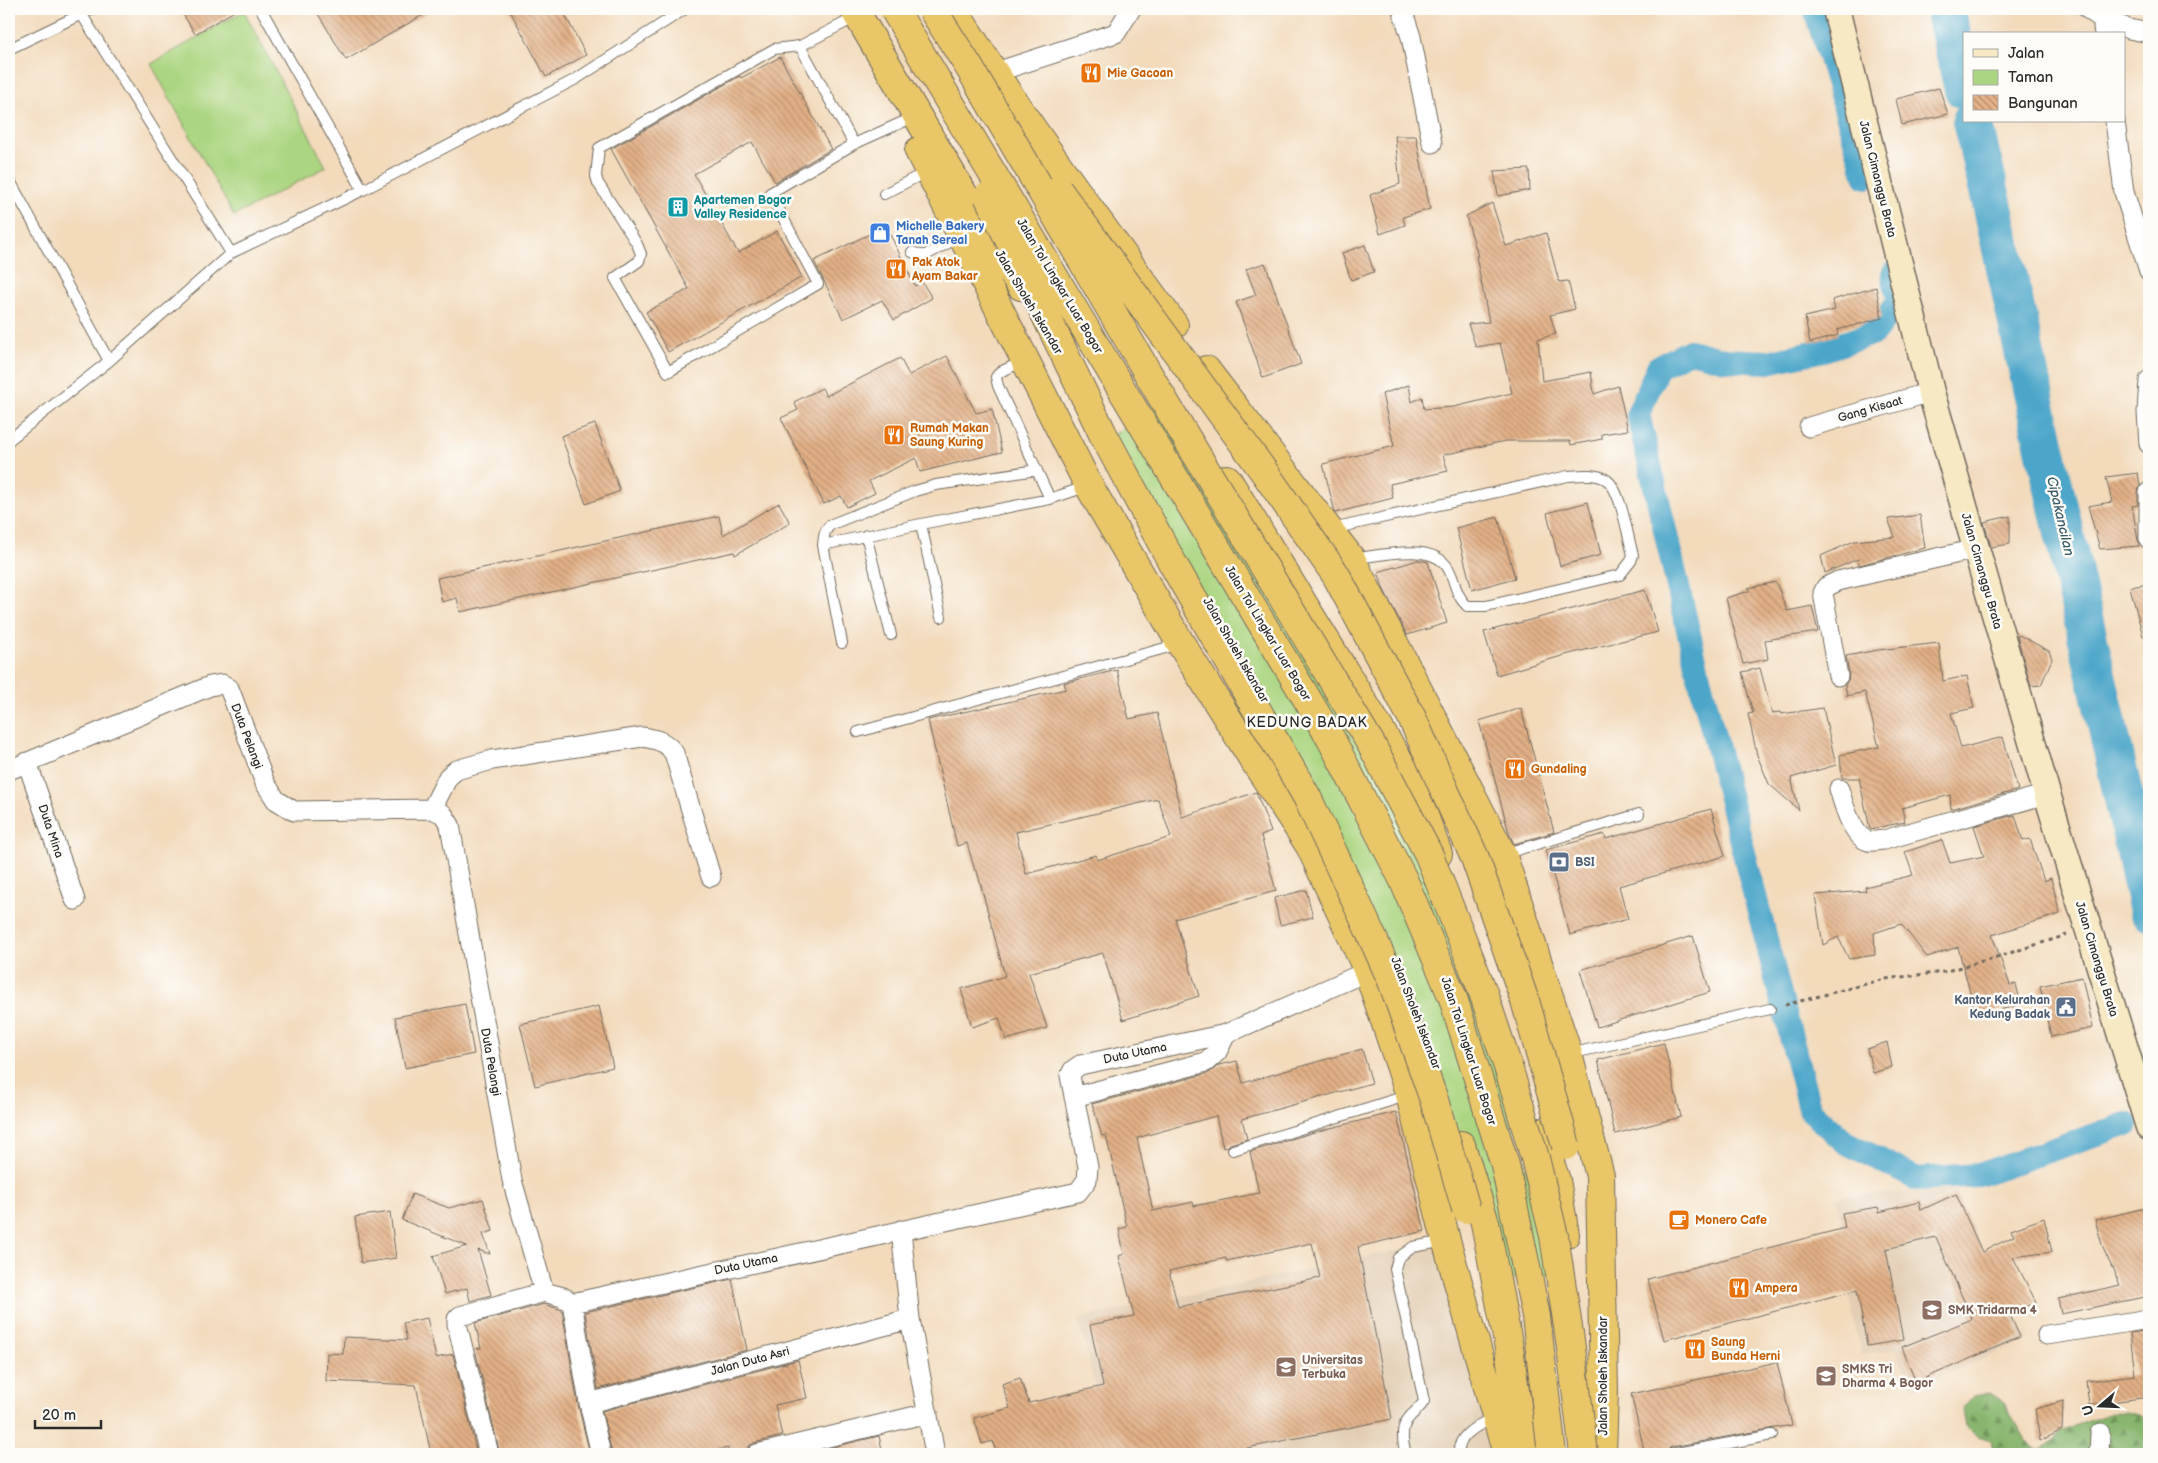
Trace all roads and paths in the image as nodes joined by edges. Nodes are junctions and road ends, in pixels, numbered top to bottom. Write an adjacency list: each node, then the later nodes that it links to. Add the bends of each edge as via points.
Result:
1 (92, 9): 11 (lane)
2 (261, 9): 26 (lane)
3 (685, 9): 26 (lane, via 576,79)
4 (894, 9): 13 (highway, Jalan Tol Lingkar Luar Bogor, bridge)
5 (932, 9): 18 (highway, bridge)
6 (953, 9): 18 (highway, Jalan Sholeh Iskandar)
7 (1131, 9): 18 (street, via 1116,33)
8 (1402, 9): 22 (street, via 1411,37)
9 (1836, 9): 37 (street, Jalan Cimanggu Brata)
10 (856, 12): 15 (highway, Jalan Sholeh Iskandar); 16 (lane)
11 (82, 15): 17 (lane); 31 (lane)
12 (2098, 21): 14 (street)
13 (909, 33): 84 (highway, bridge, via 1103,434 1172,564 1306,797 1356,901 1392,981 1434,1100); 99 (highway, Jalan Tol Lingkar Luar Bogor, bridge, via 1331,739 1403,879 1454,998 1505,1165 1536,1316)
14 (2149, 33)
15 (872, 39): 19 (highway, Jalan Sholeh Iskandar); 33 (highway, Jalan Sholeh Iskandar, via 984,229)
16 (800, 46): 23 (lane); 23 (lane, via 774,49 600,148 598,183 641,254 639,261 614,278 668,372 818,284 770,193)
17 (9, 49)
18 (981, 70): 21 (highway, Jalan Sholeh Iskandar); 85 (highway, bridge, via 1336,576 1412,718 1475,858 1526,1004 1566,1146 1584,1259); 100 (highway, bridge, via 1163,399 1371,744 1429,855 1483,992 1535,1158 1554,1236)
19 (905, 121): 23 (lane); 24 (highway, Jalan Sholeh Iskandar)
20 (2115, 122): 32 (street, via 2124,192)
21 (1034, 134): 29 (highway, Jalan Sholeh Iskandar); 46 (highway, Jalan Sholeh Iskandar)
22 (1432, 143)
23 (854, 144)
24 (928, 170): 27 (lane); 28 (highway, Jalan Sholeh Iskandar)
25 (9, 179): 35 (lane)
26 (363, 190): 31 (lane)
27 (884, 194)
28 (961, 236): 30 (lane, via 924,256); 34 (highway, Jalan Sholeh Iskandar)
29 (1081, 243): 33 (highway); 85 (highway, Jalan Sholeh Iskandar, via 1412,782 1556,1180)
30 (912, 252)
31 (232, 253): 35 (lane)
32 (2149, 271)
33 (1018, 280): 84 (highway, Jalan Sholeh Iskandar, via 1320,797 1406,980 1446,1093 1485,1223)
34 (1026, 360): 41 (lane, via 996,377); 42 (highway, Jalan Sholeh Iskandar)
35 (109, 362): 39 (lane)
36 (2149, 380): 40 (street)
37 (1931, 392): 38 (street, Gang Kisaat); 50 (street, Jalan Cimanggu Brata)
38 (1809, 427)
39 (9, 440)
40 (2149, 444)
41 (1037, 470): 44 (lane); 49 (lane, via 915,491 832,524 824,533)
42 (1089, 486): 44 (lane); 55 (highway, Jalan Sholeh Iskandar)
43 (2149, 492): 48 (street)
44 (1050, 500): 45 (lane)
45 (921, 524): 47 (lane); 52 (lane)
46 (1328, 530): 51 (highway, Jalan Sholeh Iskandar); 51 (lane, via 1568,476 1590,474 1607,480 1616,491 1632,555 1620,574 1486,606 1467,606 1459,598 1449,569 1432,554 1413,552)
47 (866, 535): 49 (lane); 53 (lane)
48 (2149, 539)
49 (823, 545): 54 (lane)
50 (1976, 549): 56 (street, via 1838,581 1826,587 1823,594); 61 (street, Jalan Cimanggu Brata)
51 (1351, 559): 64 (highway, Jalan Sholeh Iskandar)
52 (941, 617)
53 (891, 635)
54 (842, 643)
55 (1181, 644): 57 (lane); 68 (highway, Jalan Sholeh Iskandar, via 1310,846)
56 (1838, 676)
57 (858, 732)
58 (27, 762): 59 (street, Duta Pelangi); 62 (street, Duta Pelangi, via 210,686 222,684 229,688 265,783 276,800 294,810); 66 (street, Duta Mina)
59 (9, 770)
60 (1839, 789): 61 (street, via 1848,818 1868,841 1884,840)
61 (2047, 794): 67 (street, Jalan Cimanggu Brata)
62 (432, 809): 65 (street, via 448,777 468,766 642,737 655,740 668,744 674,753); 79 (street, Duta Pelangi, via 443,814 450,825 512,1180)
63 (1639, 814): 64 (lane)
64 (1502, 854): 72 (highway, Jalan Sholeh Iskandar)
65 (711, 876)
66 (76, 900)
67 (2088, 928): 69 (path, via 1943,972 1884,979); 75 (street, Jalan Cimanggu Brata)
68 (1368, 971): 71 (street, Duta Utama); 73 (highway, Jalan Sholeh Iskandar)
69 (1788, 1005)
70 (1770, 1009): 72 (lane)
71 (1226, 1034): 74 (street, Duta Utama, via 1217,1052 1206,1062); 74 (street, Duta Utama, via 1080,1066 1070,1076)
72 (1568, 1054): 101 (highway, Jalan Sholeh Iskandar, via 1600,1176 1604,1391)
73 (1410, 1095): 76 (lane); 78 (highway, Jalan Sholeh Iskandar)
74 (1074, 1097): 77 (street, Duta Utama, via 1088,1167 1087,1180 1078,1192)
75 (2149, 1127)
76 (1233, 1150)
77 (901, 1230): 80 (street, Duta Utama); 81 (street)
78 (1446, 1240): 88 (highway, Jalan Sholeh Iskandar); 95 (lane, via 1413,1247 1398,1258 1396,1269 1424,1401 1404,1426)
79 (544, 1292): 80 (street); 91 (street, via 463,1314 457,1319)
80 (572, 1303): 86 (street)
81 (910, 1319): 86 (street, Jalan Duta Asri); 87 (street)
82 (2149, 1319): 83 (street)
83 (2047, 1335)
84 (1509, 1348): 98 (highway, Jalan Sholeh Iskandar)
85 (1589, 1378): 101 (highway, Jalan Sholeh Iskandar)
86 (589, 1403): 92 (street)
87 (928, 1414): 93 (street); 94 (street)
88 (1496, 1415): 96 (lane, via 1464,1436 1458,1448); 97 (highway, Jalan Sholeh Iskandar)
89 (2100, 1433): 103 (street)
90 (1772, 1435): 102 (lane)
91 (489, 1454)
92 (601, 1454)
93 (757, 1454)
94 (935, 1454)
95 (1406, 1454)
96 (1459, 1454)
97 (1507, 1454)
98 (1524, 1454)
99 (1552, 1454)
100 (1584, 1454)
101 (1601, 1454)
102 (1672, 1454)
103 (2099, 1454)

